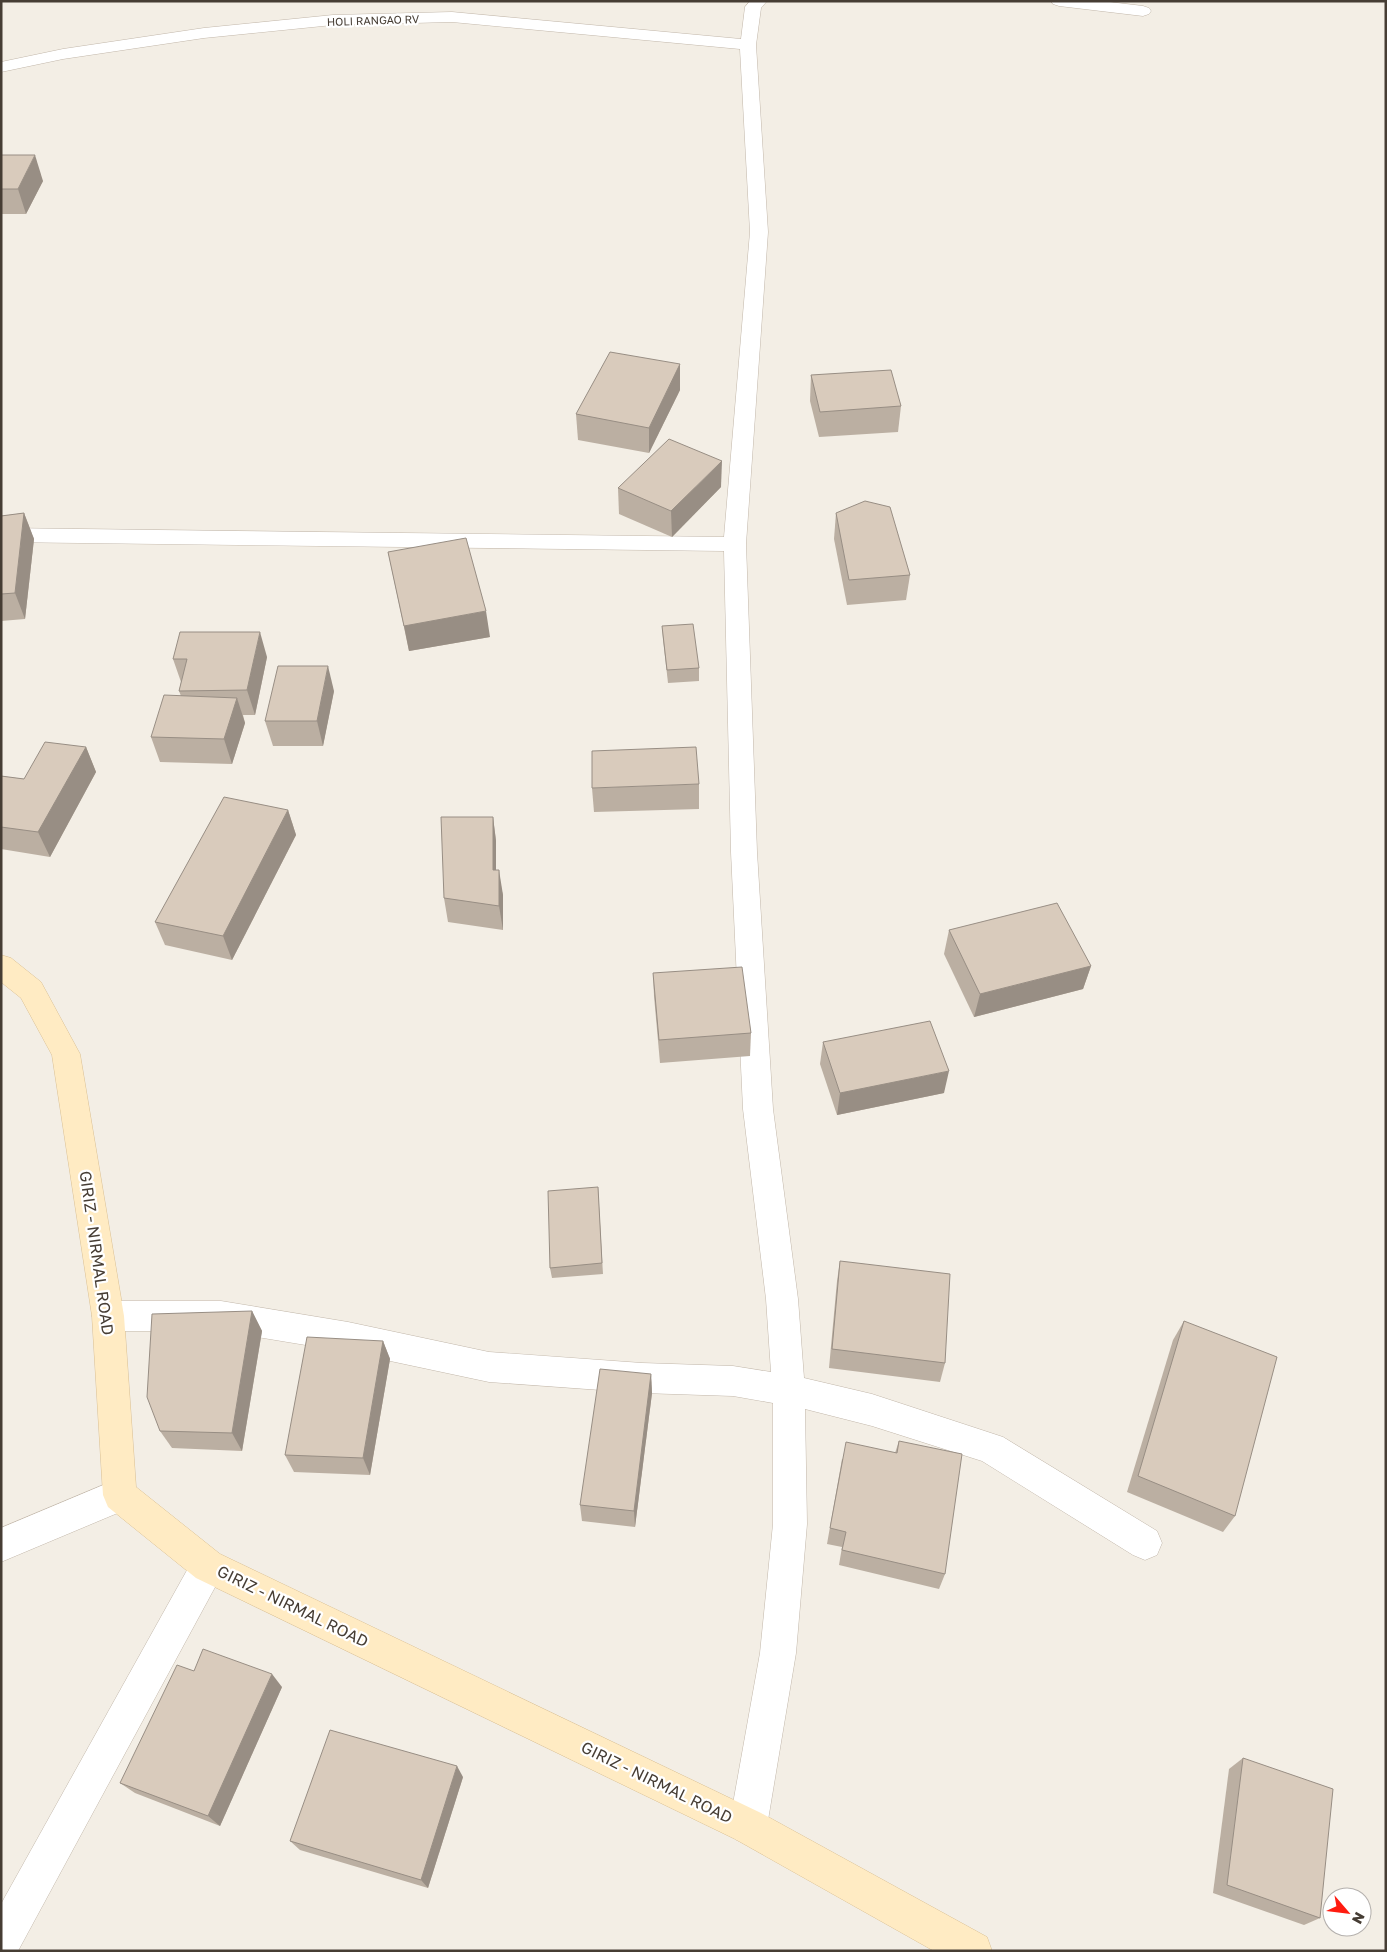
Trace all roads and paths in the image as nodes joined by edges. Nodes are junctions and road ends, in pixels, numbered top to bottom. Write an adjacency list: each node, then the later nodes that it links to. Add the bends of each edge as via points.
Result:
1 (759, 1): 4 (street, via 753,7)
2 (1058, 1): 3 (street)
3 (1143, 11)
4 (748, 45): 5 (street, HOLI RANGAO RV, via 452,18 333,20 204,33 63,54); 7 (street, via 759,232)
5 (1, 67)
6 (1, 535): 7 (street)
7 (735, 544): 10 (street, via 744,852 758,1109 782,1299)
8 (1, 966): 9 (main road, GIRIZ - NIRMAL ROAD, via 31,990 66,1054)
9 (108, 1316): 10 (street, via 221,1316 348,1337 488,1367 733,1381); 11 (main road, GIRIZ - NIRMAL ROAD)
10 (789, 1391): 12 (street, via 872,1410 991,1448); 15 (street, via 790,1524 778,1653)
11 (120, 1495): 13 (street); 14 (main road, GIRIZ - NIRMAL ROAD)
12 (1145, 1544)
13 (1, 1545)
14 (208, 1566): 15 (main road, GIRIZ - NIRMAL ROAD); 16 (street)
15 (748, 1826): 17 (main road, GIRIZ - NIRMAL ROAD)
16 (1, 1943)
17 (973, 1951)

